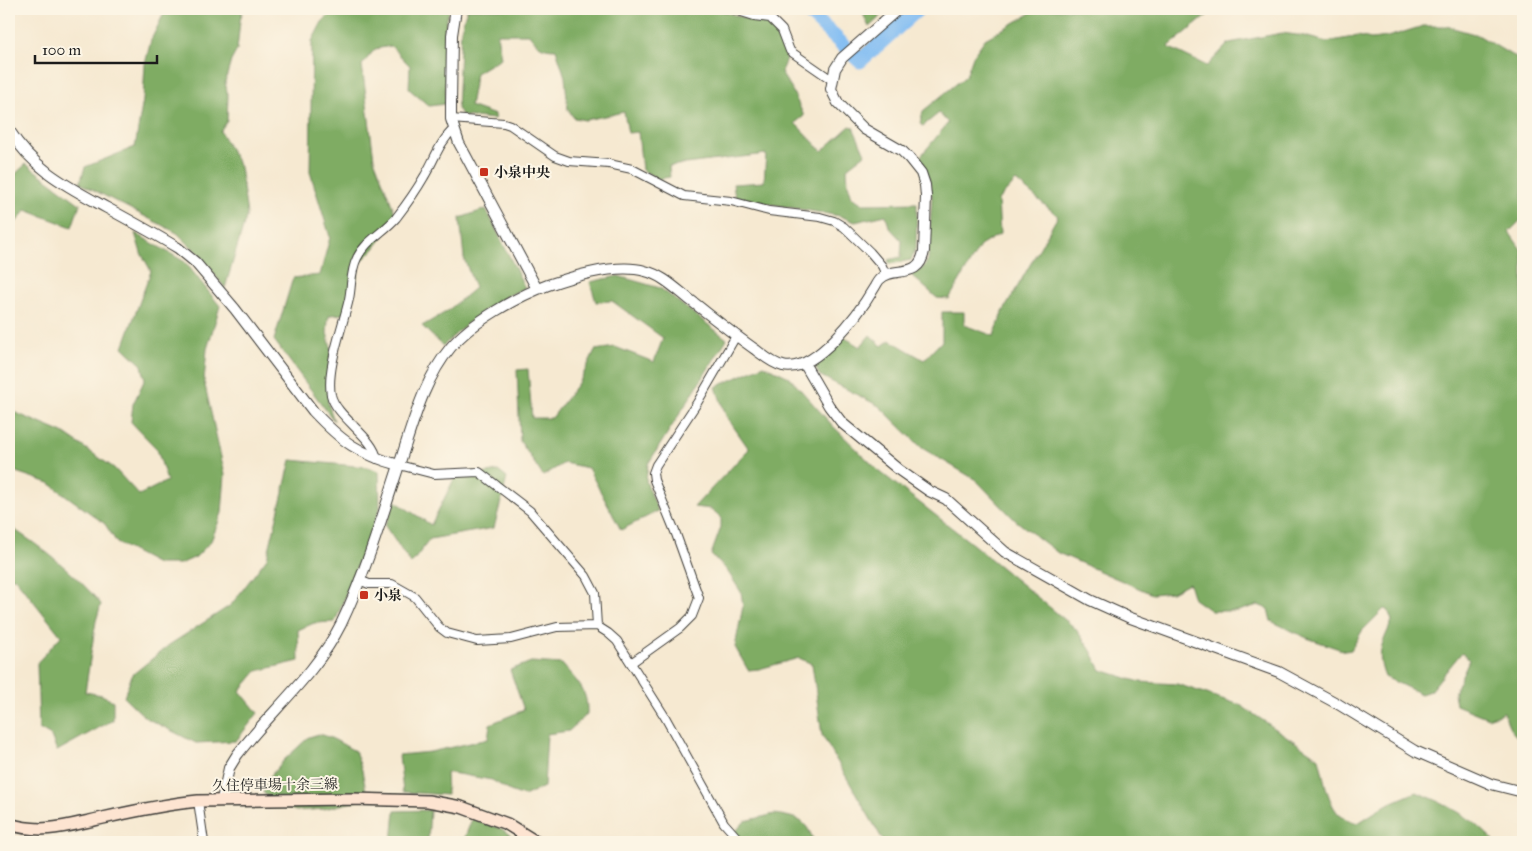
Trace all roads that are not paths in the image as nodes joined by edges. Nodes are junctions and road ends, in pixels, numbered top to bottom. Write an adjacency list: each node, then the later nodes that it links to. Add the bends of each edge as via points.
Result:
1 (456, 9): 5 (street, via 452,35)
2 (732, 9): 4 (street, via 770,18 782,30 790,50)
3 (898, 9): 4 (street, via 842,58)
4 (832, 80): 8 (street, via 831,89 838,103 864,129 906,154 923,178 926,196 923,259 914,268)
5 (451, 119): 7 (street); 8 (street, via 504,123 555,156 569,161 632,169 684,196 731,201 769,211 834,221 870,252)
6 (9, 130): 12 (street, via 26,154 46,173 178,248 195,262 326,426 350,446)
7 (454, 130): 9 (street); 12 (street, via 445,137 424,177 394,220 357,257 351,273 350,296 331,374 331,394 334,404)
8 (886, 275): 11 (street, via 838,336)
9 (537, 289): 10 (street, via 625,268 643,270 662,278); 13 (street, via 482,321 451,347 428,383)
10 (736, 336): 11 (street, via 784,367); 16 (street, via 653,473 693,578 699,598 695,611 680,628)
11 (804, 363): 17 (street, via 828,406 842,423 899,470 946,499 1005,552 1090,600 1128,617 1279,672 1415,751 1491,784)
12 (377, 459): 13 (street)
13 (399, 465): 14 (street); 15 (street, via 434,474 479,472 530,511 586,576 595,592)
14 (359, 580): 15 (street, via 398,587 415,597 447,633 477,641 511,639 557,627); 18 (street, via 328,648 236,755 229,768)
15 (597, 626): 16 (street, via 617,641)
16 (631, 662): 23 (street, via 724,823)
17 (1523, 792)
18 (222, 800): 19 (main road, 久住停車場十余三線); 22 (main road, 久住停車場十余三線, via 428,800 461,807 508,824)
19 (198, 801): 20 (main road, 久住停車場十余三線, via 62,828); 21 (street)
20 (10, 825)
21 (204, 842)
22 (536, 842)
23 (741, 842)

